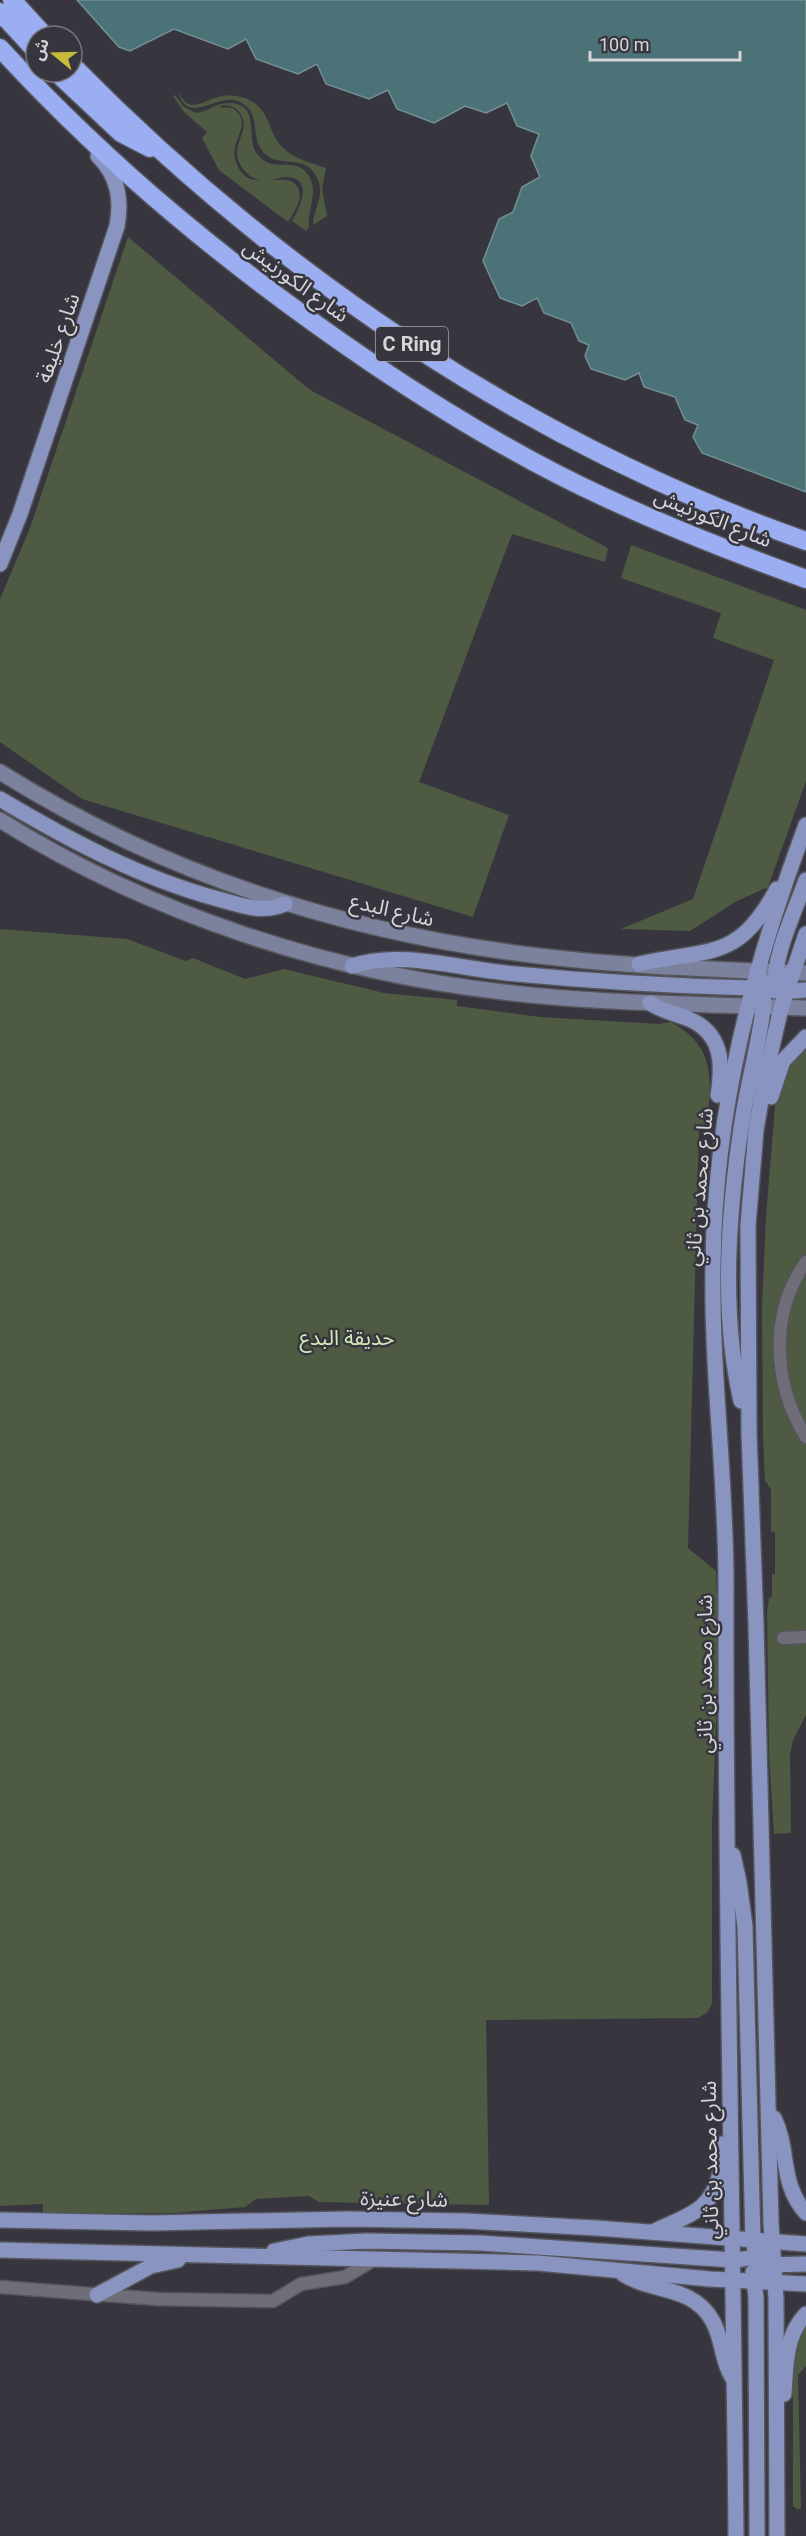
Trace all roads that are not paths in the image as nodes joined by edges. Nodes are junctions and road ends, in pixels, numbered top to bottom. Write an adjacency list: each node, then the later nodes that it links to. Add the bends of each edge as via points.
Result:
1 (12, 0): 3 (highway)
2 (0, 12): 4 (highway)
3 (34, 24)
4 (24, 38)
5 (0, 48): 8 (highway, شارع الكورنيش / C Ring)
6 (84, 77): 9 (highway, شارع الكورنيش / C Ring)
7 (69, 84): 9 (highway, via 121,134)
8 (80, 132): 11 (highway, شارع الكورنيش / C Ring, via 164,208 238,267 420,394 602,496); 12 (main road, شارع خليفة, via 115,181 120,198 117,226)
9 (160, 151): 10 (highway, شارع الكورنيش / C Ring, via 233,215 305,270 464,377 624,464)
10 (806, 541)
11 (759, 562): 13 (highway, شارع الكورنيش / C Ring); 14 (main road, via 769,573)
12 (0, 564)
13 (806, 579)
14 (806, 588)
15 (0, 772): 21 (main road, شارع البدع, via 104,831 187,868)
16 (0, 799): 21 (main road, via 87,848 157,880 256,909)
17 (0, 820): 24 (main road, via 159,902 261,939)
18 (806, 825): 19 (main road, شارع محمد بن ثاني)
19 (792, 863): 23 (main road, via 763,913 741,938 706,953); 25 (main road, شارع محمد بن ثاني)
20 (806, 880): 28 (main road)
21 (285, 904): 23 (main road, شارع البدع, via 443,942 511,953)
22 (806, 934): 26 (main road, شارع محمد بن ثاني)
23 (639, 964): 25 (main road, شارع البدع)
24 (352, 966): 28 (main road, via 371,960 409,960 506,973); 29 (main road, via 492,991)
25 (757, 971): 28 (main road, شارع محمد بن ثاني)
26 (799, 972): 28 (main road, شارع محمد بن ثاني)
27 (806, 990): 28 (main road)
28 (771, 992): 30 (main road, شارع محمد بن ثاني); 31 (main road); 34 (main road, شارع محمد بن ثاني); 36 (main road, via 741,1127 730,1239 732,1336 739,1396)
29 (650, 1003): 30 (main road); 33 (main road, via 700,1024 712,1035 721,1062 716,1105)
30 (747, 1007): 33 (main road, شارع محمد بن ثاني)
31 (806, 1008)
32 (806, 1037): 34 (main road, via 783,1060)
33 (722, 1130): 40 (main road, شارع محمد بن ثاني, via 716,1184 713,1296 726,1519)
34 (756, 1130): 36 (main road, شارع محمد بن ثاني, via 748,1237)
35 (806, 1262): 37 (street, via 785,1305 780,1345 788,1399)
36 (749, 1433): 42 (main road, شارع محمد بن ثاني)
37 (806, 1437)
38 (806, 1637): 39 (street)
39 (783, 1638)
40 (726, 1827): 41 (main road, شارع محمد بن ثاني); 47 (main road, via 746,1926)
41 (731, 2110): 45 (main road, via 712,2196 694,2213); 46 (main road, شارع محمد بن ثاني)
42 (769, 2111): 43 (main road, via 777,2123 790,2189); 48 (main road, شارع محمد بن ثاني)
43 (806, 2213)
44 (0, 2220): 45 (main road, شارع عنيزة, via 151,2223 382,2219)
45 (653, 2232): 46 (main road, شارع عنيزة)
46 (733, 2239): 47 (main road, شارع عنيزة); 54 (main road, شارع محمد بن ثاني)
47 (753, 2241): 48 (main road, شارع عنيزة); 54 (main road)
48 (773, 2242): 49 (main road, شارع عنيزة); 54 (main road, شارع محمد بن ثاني)
49 (806, 2244)
50 (0, 2250): 51 (main road)
51 (190, 2254): 52 (main road); 61 (main road, via 151,2266)
52 (266, 2256): 53 (main road); 54 (main road, via 299,2245 377,2241 480,2243)
53 (375, 2259): 56 (main road, via 538,2263); 61 (street, via 345,2277 301,2284 273,2301)
54 (754, 2264): 55 (main road); 57 (main road); 57 (main road, شارع محمد بن ثاني); 58 (main road); 66 (main road)
55 (806, 2264)
56 (618, 2271): 57 (main road); 63 (main road, via 632,2280 678,2291 700,2305 716,2327 726,2366)
57 (733, 2280): 63 (main road, شارع محمد بن ثاني)
58 (774, 2283): 59 (main road); 64 (main road)
59 (806, 2284)
60 (0, 2287): 61 (street)
61 (97, 2295)
62 (806, 2314): 64 (main road, via 787,2353)
63 (734, 2380): 65 (main road, شارع محمد بن ثاني)
64 (776, 2450): 67 (main road)
65 (736, 2536)
66 (757, 2536)
67 (777, 2536)

